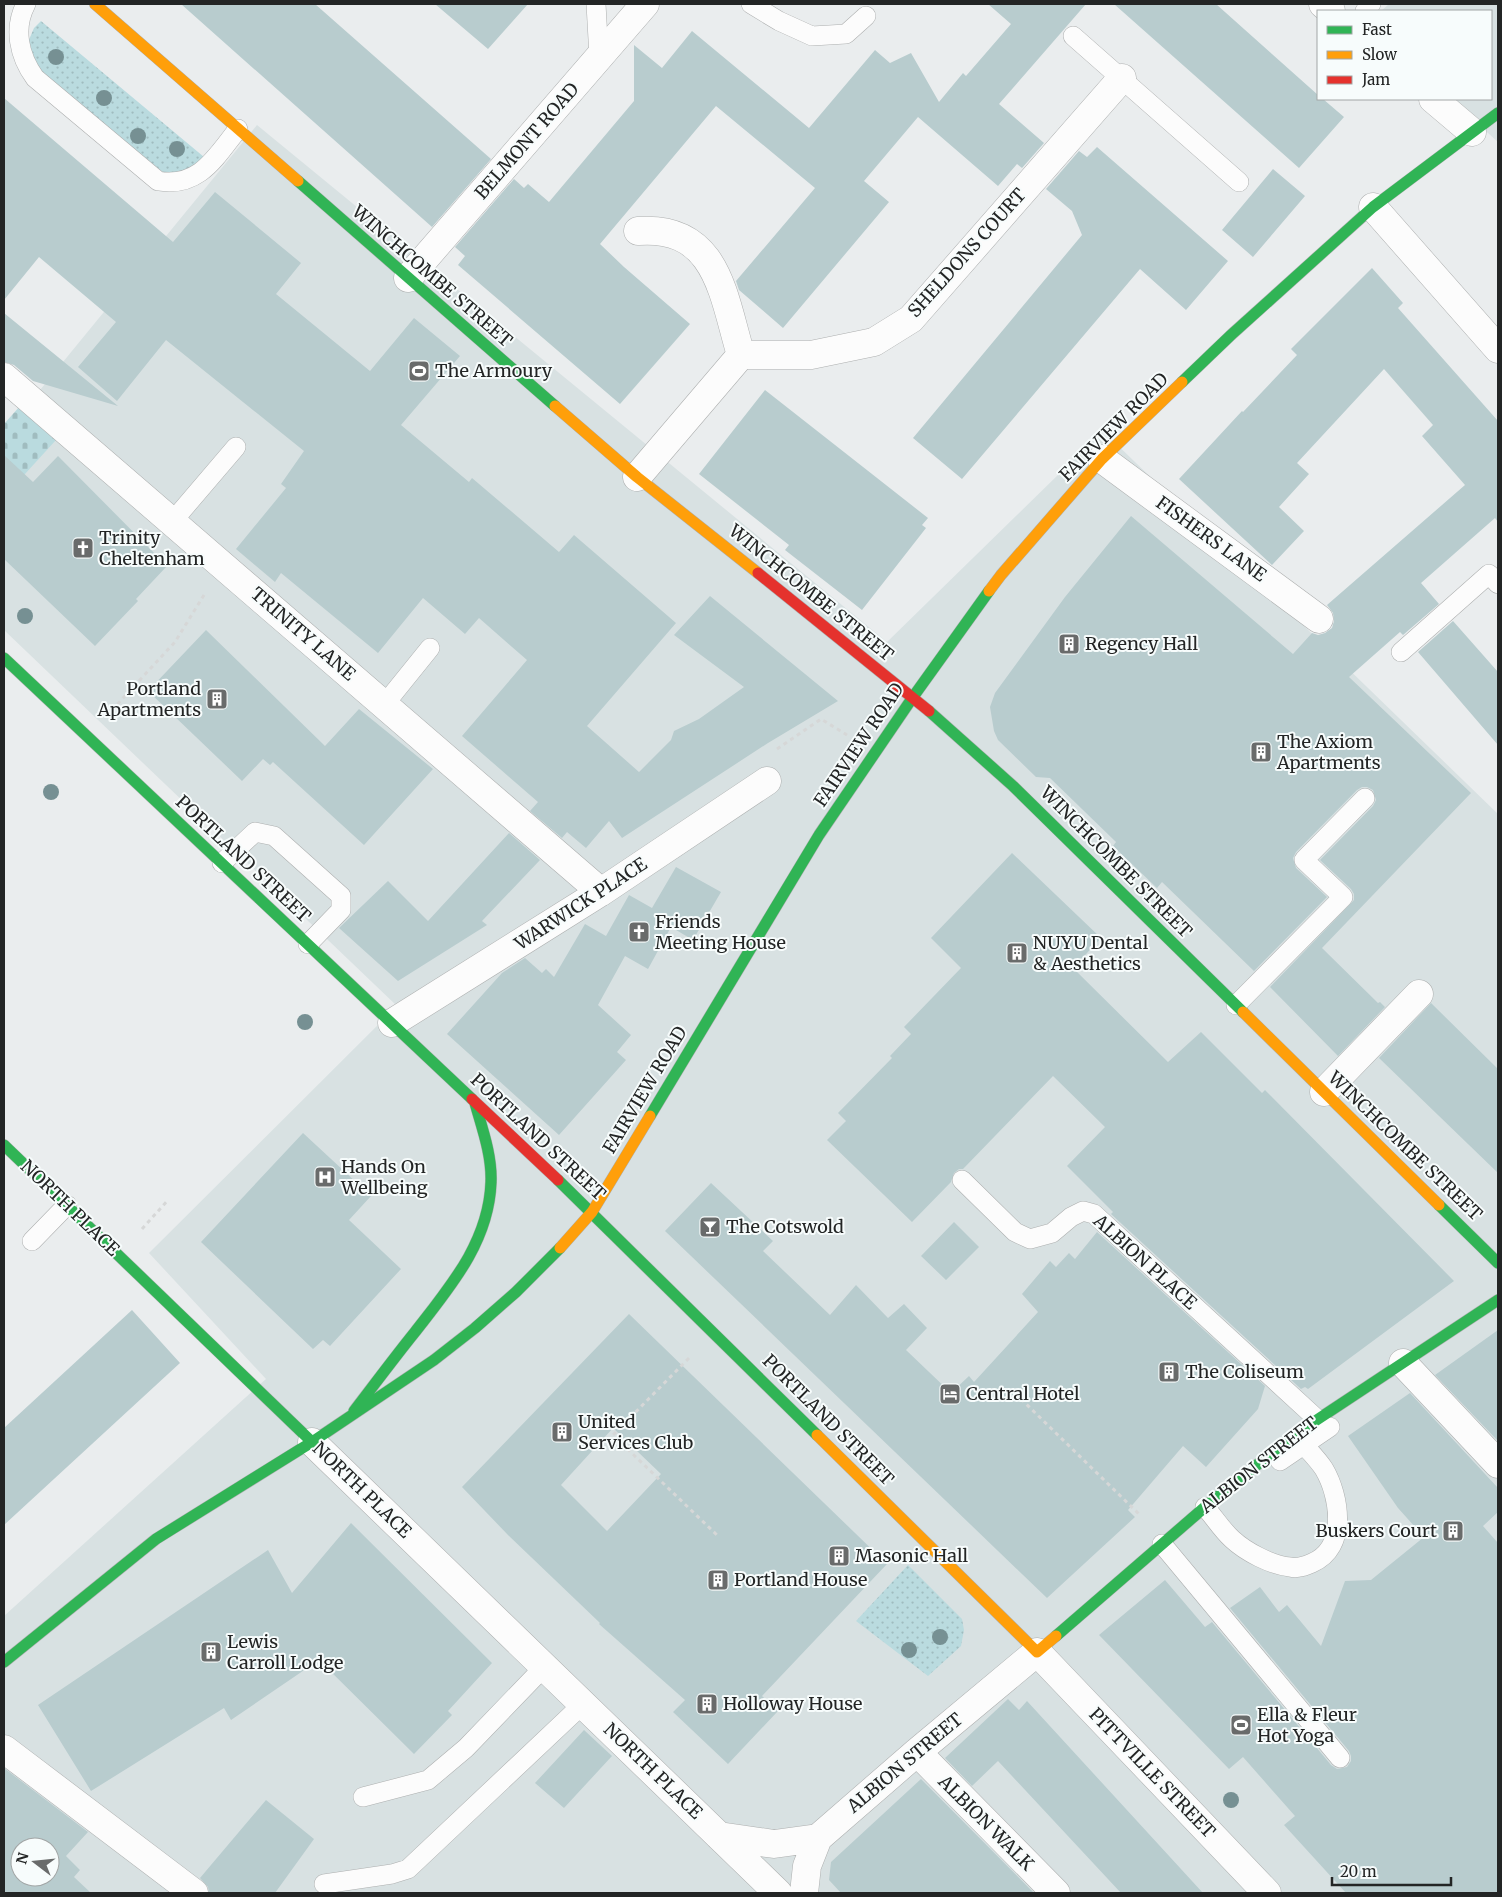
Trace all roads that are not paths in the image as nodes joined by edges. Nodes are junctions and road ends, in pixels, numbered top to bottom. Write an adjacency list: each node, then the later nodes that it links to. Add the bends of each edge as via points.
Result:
1 (26, 4): 12 (lane, via 18,36 23,58 35,78 158,181 181,182 198,174)
2 (95, 4): 12 (main road, WINCHCOMBE STREET)
3 (596, 4): 8 (lane)
4 (645, 4): 8 (street, BELMONT ROAD)
5 (751, 4): 6 (lane, via 812,36 846,34)
6 (866, 16)
7 (1073, 36): 9 (lane)
8 (599, 57): 17 (street, BELMONT ROAD)
9 (1122, 78): 14 (lane); 19 (street, SHELDONS COURT, via 911,318 874,342 810,355)
10 (1434, 100): 13 (street)
11 (1498, 113): 13 (main road, FAIRVIEW ROAD)
12 (238, 129): 17 (main road, WINCHCOMBE STREET)
13 (1472, 132): 15 (main road, FAIRVIEW ROAD)
14 (1239, 182)
15 (1373, 207): 18 (street); 22 (main road, FAIRVIEW ROAD)
16 (638, 231): 19 (street, via 672,233 700,250 712,266)
17 (408, 278): 23 (main road, WINCHCOMBE STREET)
18 (1498, 349)
19 (742, 355): 23 (street)
20 (4, 377): 24 (street, TRINITY LANE)
21 (236, 446): 24 (lane)
22 (1102, 459): 26 (street, FISHERS LANE); 30 (main road, FAIRVIEW ROAD, via 1001,575)
23 (637, 477): 30 (main road, WINCHCOMBE STREET)
24 (172, 522): 31 (street, TRINITY LANE)
25 (1498, 584): 28 (lane, via 1489,574)
26 (1319, 619)
27 (430, 648): 31 (lane)
28 (1401, 652)
29 (4, 658): 34 (main road, PORTLAND STREET)
30 (913, 697): 38 (main road, WINCHCOMBE STREET, via 1013,786); 45 (main road, FAIRVIEW ROAD, via 819,835)
31 (384, 704): 35 (street, TRINITY LANE)
32 (766, 780): 35 (street, WARWICK PLACE)
33 (1365, 798): 38 (lane, via 1304,860 1343,898)
34 (222, 863): 36 (main road, PORTLAND STREET); 36 (lane, via 256,832 274,836 340,896 341,910)
35 (601, 892): 39 (street, WARWICK PLACE)
36 (308, 944): 39 (main road, PORTLAND STREET)
37 (1418, 994): 40 (street)
38 (1236, 1005): 40 (main road, WINCHCOMBE STREET)
39 (392, 1024): 41 (main road, PORTLAND STREET)
40 (1324, 1092): 47 (main road, WINCHCOMBE STREET)
41 (475, 1103): 45 (main road, PORTLAND STREET); 50 (main road, via 490,1159 490,1199 485,1227 474,1253 458,1277)
42 (4, 1144): 44 (main road, NORTH PLACE)
43 (962, 1180): 51 (lane, ALBION PLACE, via 1015,1232 1030,1239 1052,1233 1083,1211 1094,1214)
44 (67, 1205): 46 (lane); 53 (main road, NORTH PLACE)
45 (592, 1212): 50 (main road, FAIRVIEW ROAD, via 556,1253 475,1328 434,1360); 57 (main road, PORTLAND STREET)
46 (32, 1241)
47 (1498, 1263)
48 (1498, 1302): 49 (lane, ALBION STREET, via 1439,1352)
49 (1407, 1367): 51 (main road, ALBION STREET); 52 (lane, ALBION STREET); 54 (street)
50 (350, 1416): 53 (main road, FAIRVIEW ROAD)
51 (1317, 1419): 52 (main road, ALBION STREET)
52 (1299, 1440): 55 (lane, ALBION STREET, via 1269,1468); 55 (lane, via 1324,1469 1337,1512 1335,1539 1324,1556 1302,1567 1272,1562 1232,1539)
53 (312, 1442): 58 (main road, FAIRVIEW ROAD, via 156,1540); 59 (street, NORTH PLACE)
54 (1498, 1464)
55 (1209, 1512): 56 (lane, ALBION STREET)
56 (1166, 1546): 57 (lane, ALBION STREET, via 1074,1637); 63 (lane)
57 (1037, 1652): 62 (street, ALBION STREET); 72 (street, PITTVILLE STREET)
58 (4, 1662)
59 (544, 1667): 60 (street, NORTH PLACE); 64 (lane, via 466,1748 428,1780)
60 (583, 1704): 65 (street, NORTH PLACE); 67 (lane, via 408,1869)
61 (4, 1749): 68 (street)
62 (917, 1752): 66 (street, ALBION STREET); 71 (street, ALBION WALK)
63 (1340, 1758)
64 (363, 1797)
65 (719, 1836): 66 (street, via 774,1844); 69 (street, NORTH PLACE)
66 (818, 1838): 70 (street, ALBION STREET, via 807,1866)
67 (324, 1884)
68 (194, 1893)
69 (778, 1893)
70 (804, 1893)
71 (1056, 1893)
72 (1267, 1893)

